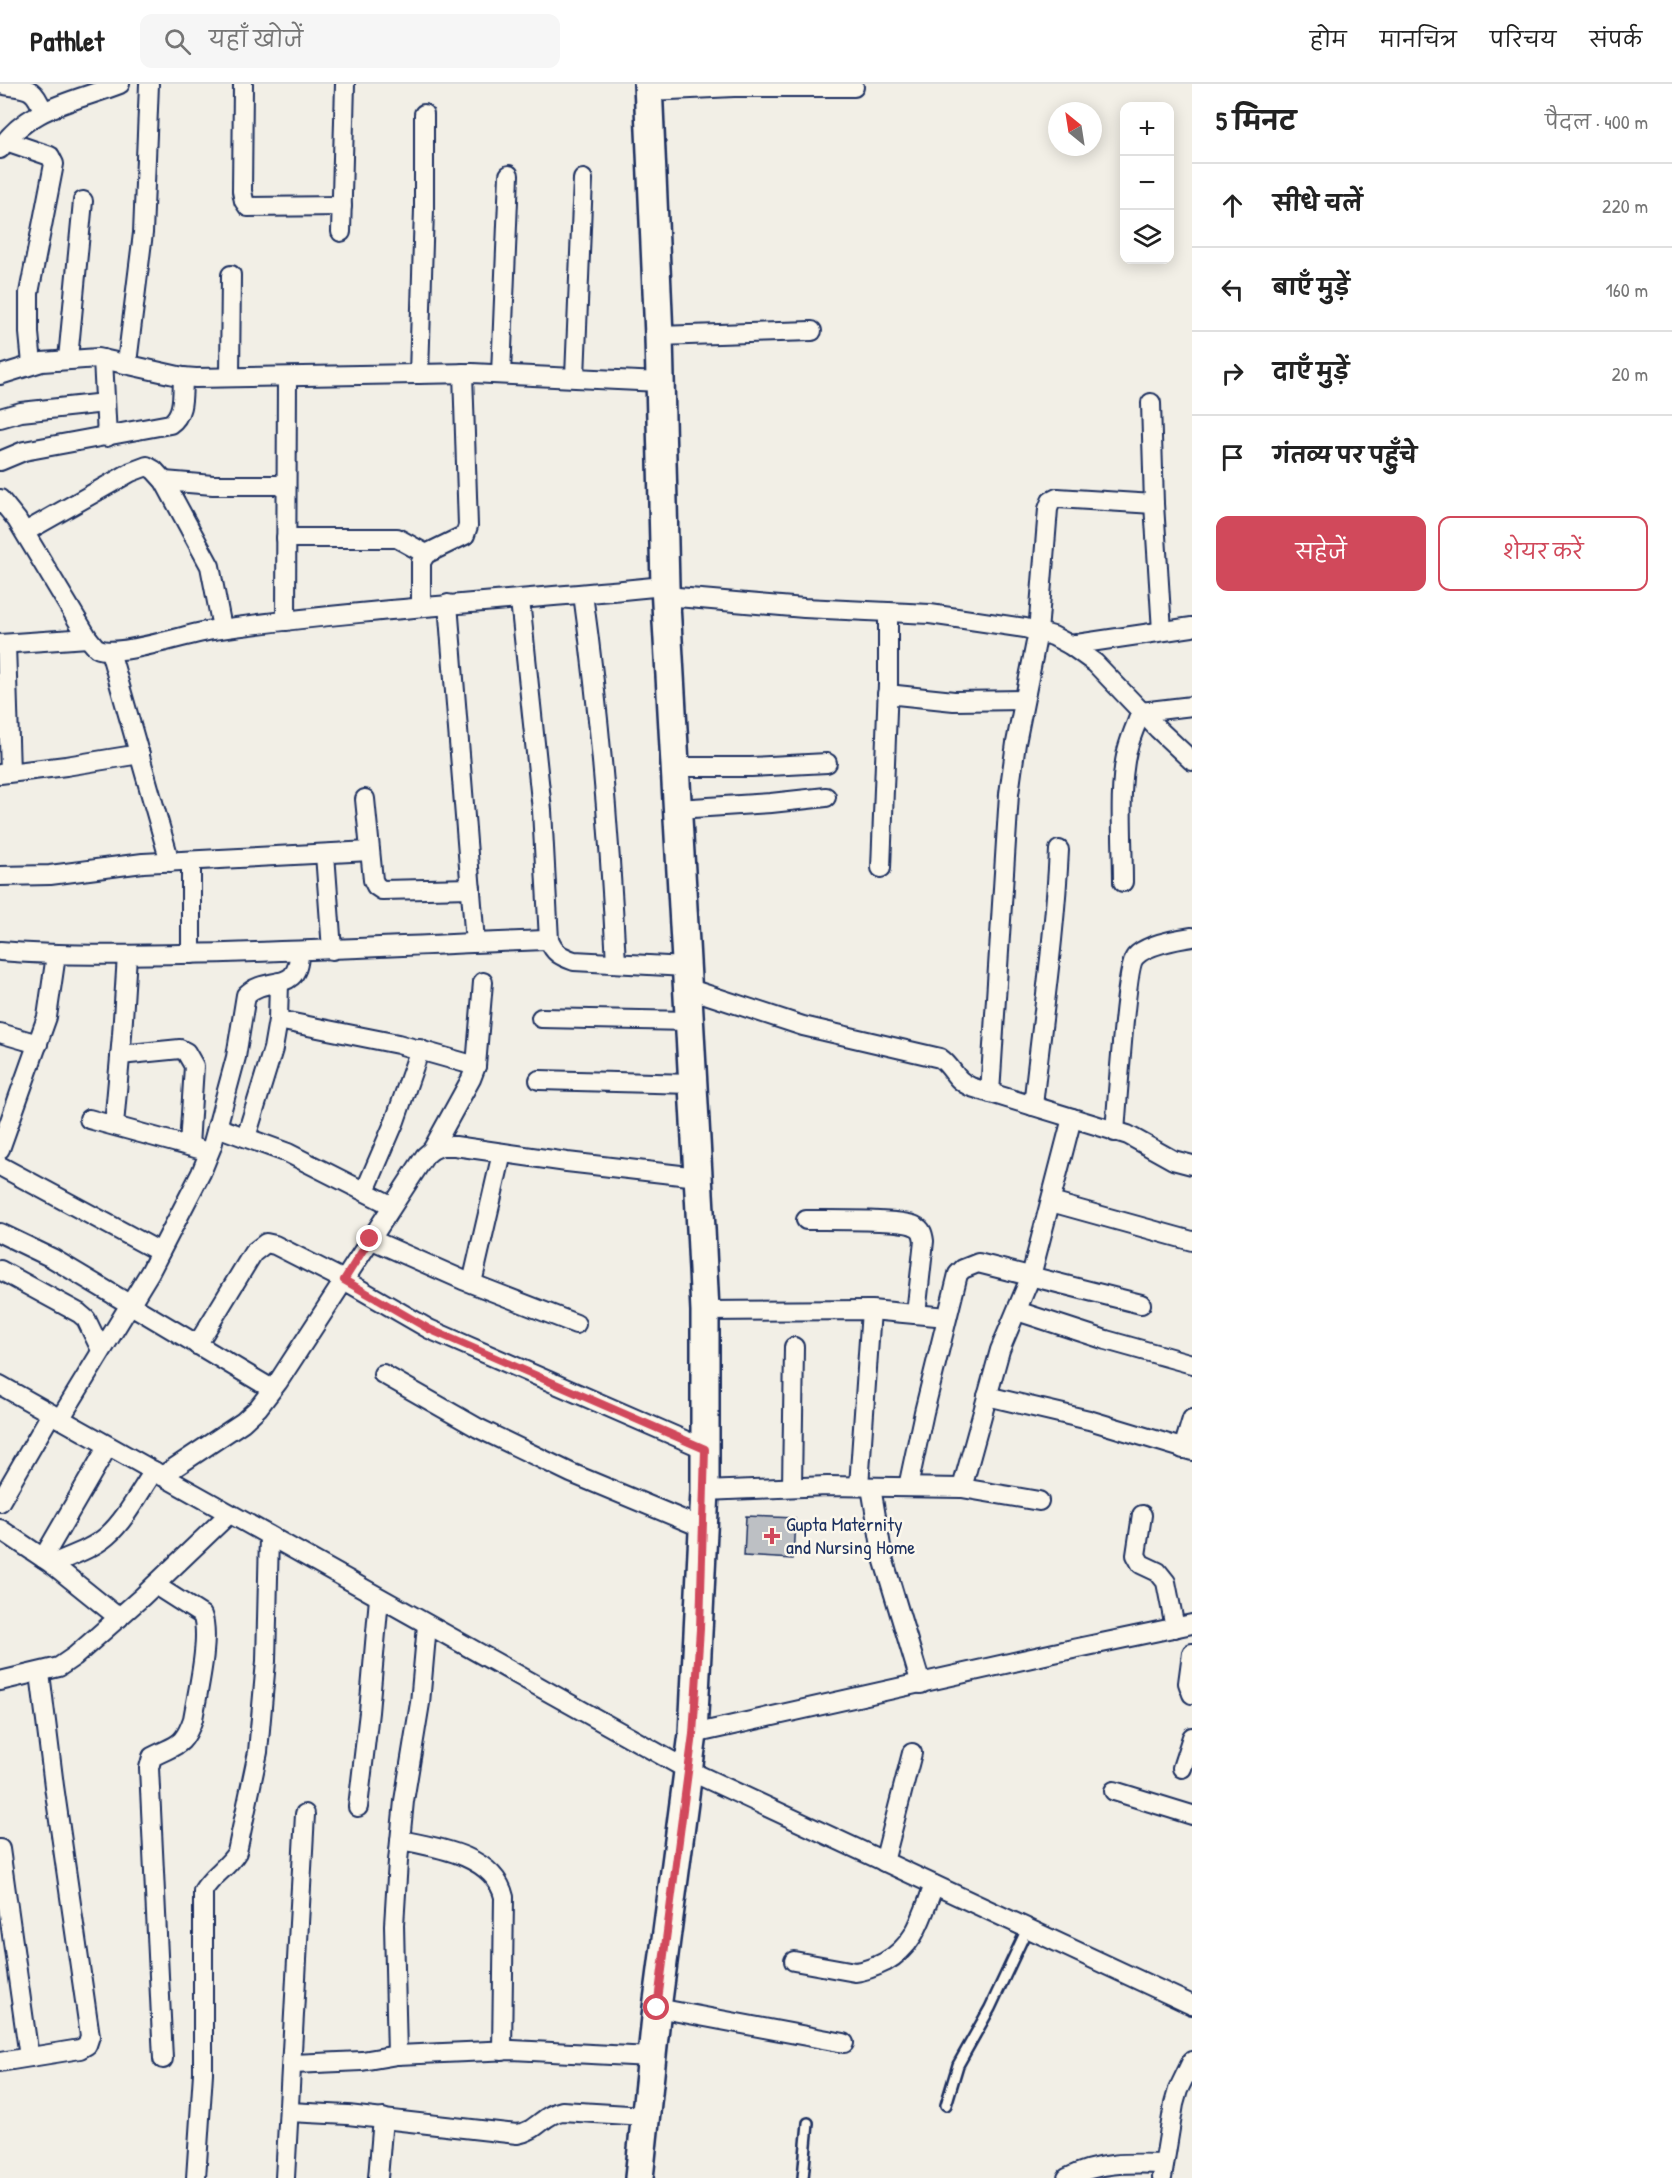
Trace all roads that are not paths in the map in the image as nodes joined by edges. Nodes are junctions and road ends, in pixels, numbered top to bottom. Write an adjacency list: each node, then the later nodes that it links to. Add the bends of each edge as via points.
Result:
1 (120, 84): 8 (street)
2 (150, 84): 21 (street, via 143,232)
3 (243, 84): 14 (street, via 242,191 248,207)
4 (345, 84): 14 (street)
5 (3, 86): 8 (street, via 25,87)
6 (854, 87): 7 (street)
7 (648, 88): 18 (main road)
8 (40, 97): 10 (street, via 33,116 16,128)
9 (424, 114): 23 (street)
10 (3, 145): 22 (street, via 50,156 54,164 29,293)
11 (508, 175): 25 (street)
12 (583, 179): 30 (street)
13 (83, 201): 19 (street)
14 (342, 206): 15 (street)
15 (341, 232)
16 (231, 275): 29 (street)
17 (812, 331): 18 (street)
18 (659, 336): 31 (main road)
19 (68, 359): 20 (street); 22 (street)
20 (103, 359): 21 (street); 32 (street)
21 (127, 363): 28 (street)
22 (32, 364): 26 (street)
23 (419, 374): 24 (street); 27 (street)
24 (464, 374): 25 (street); 43 (street, via 468,526 465,535)
25 (501, 374): 30 (street)
26 (0, 375)
27 (287, 376): 29 (street); 38 (street)
28 (183, 377): 29 (street); 35 (street, via 177,419 170,424)
29 (230, 377)
30 (574, 377): 31 (street)
31 (660, 382): 44 (main road)
32 (105, 403): 34 (street); 35 (street)
33 (1151, 404): 39 (street)
34 (0, 418)
35 (107, 437): 36 (street, via 24,451)
36 (0, 461)
37 (164, 482): 38 (street); 41 (street, via 154,470 140,468); 52 (street, via 210,567)
38 (286, 485): 42 (street)
39 (1154, 504): 53 (street); 54 (street, via 1057,498 1051,501 1047,509)
40 (3, 507): 41 (street)
41 (25, 532): 55 (street)
42 (286, 538): 43 (street, via 398,538); 50 (street)
43 (426, 554): 48 (street, via 421,562)
44 (665, 591): 45 (street); 49 (street, via 804,608); 67 (main road)
45 (583, 594): 46 (street); 90 (street, via 599,722)
46 (520, 600): 47 (street); 82 (street, via 542,810)
47 (448, 603): 48 (street); 80 (street)
48 (421, 606): 50 (street)
49 (888, 612): 54 (street, via 930,614); 59 (street)
50 (286, 621): 52 (street)
51 (1192, 627): 53 (street)
52 (222, 628): 58 (street)
53 (1162, 631): 57 (street)
54 (1038, 632): 57 (street); 60 (street)
55 (88, 638): 56 (street); 58 (street, via 98,649)
56 (3, 644): 68 (street)
57 (1070, 645): 62 (street, via 1095,663)
58 (110, 651): 64 (street)
59 (888, 694): 60 (street, via 954,701); 77 (street)
60 (1024, 700): 104 (street, via 1009,794)
61 (1192, 706): 62 (street)
62 (1141, 712): 63 (street); 79 (street, via 1127,753 1123,787)
63 (1184, 746): 65 (street)
64 (140, 754): 68 (street); 76 (street)
65 (1192, 761)
66 (827, 763): 67 (street)
67 (675, 767): 71 (main road)
68 (5, 773)
69 (826, 797): 71 (street)
70 (365, 799): 73 (street)
71 (677, 809): 91 (main road)
72 (1059, 850): 106 (street)
73 (370, 851): 74 (street); 80 (street, via 373,880 382,890)
74 (325, 854): 75 (street); 84 (street)
75 (191, 861): 76 (street); 87 (street)
76 (170, 862): 78 (street, via 50,875)
77 (881, 868)
78 (0, 876)
79 (1123, 882)
80 (471, 888): 83 (street)
81 (1192, 937): 111 (street, via 1142,951 1134,958)
82 (549, 940): 83 (street); 90 (street, via 561,957)
83 (475, 942): 84 (street)
84 (332, 950): 86 (street)
85 (0, 951): 88 (street)
86 (299, 952): 87 (street); 92 (street, via 296,972)
87 (191, 954): 89 (street)
88 (56, 955): 89 (street); 98 (street, via 51,1003)
89 (127, 955): 100 (street)
90 (616, 963): 91 (street)
91 (686, 977): 96 (main road); 104 (street, via 803,1026 940,1058 960,1082)
92 (279, 982): 95 (street); 110 (street, via 246,994 236,1057)
93 (483, 982): 101 (street)
94 (541, 1018): 96 (street)
95 (278, 1020): 99 (street); 112 (street)
96 (689, 1021): 103 (main road)
97 (0, 1033): 98 (street)
98 (38, 1044): 105 (street)
99 (420, 1049): 101 (street); 121 (street)
100 (120, 1055): 109 (street); 114 (street, via 180,1049 186,1052 194,1066)
101 (476, 1066): 115 (street)
102 (539, 1080): 103 (street)
103 (692, 1084): 120 (main road)
104 (990, 1093): 106 (street)
105 (8, 1106): 113 (street)
106 (1034, 1106): 107 (street)
107 (1072, 1118): 111 (street); 122 (street)
108 (89, 1119): 109 (street)
109 (114, 1125): 114 (street)
110 (217, 1127): 112 (street); 116 (street)
111 (1114, 1132): 118 (street)
112 (246, 1137): 121 (street)
113 (1, 1144)
114 (189, 1146): 116 (street)
115 (432, 1150): 117 (street, via 455,1146); 123 (street)
116 (210, 1152): 128 (street)
117 (502, 1153): 120 (street); 132 (street)
118 (1192, 1165)
119 (0, 1166): 128 (street)
120 (698, 1177): 136 (main road)
121 (365, 1191): 123 (street)
122 (1050, 1202): 127 (street); 130 (street)
123 (391, 1205): 126 (street)
124 (806, 1220): 138 (street, via 918,1227 924,1241)
125 (0, 1233): 133 (street, via 52,1258)
126 (370, 1239): 131 (street); 132 (street)
127 (1192, 1241)
128 (160, 1252): 133 (street)
129 (0, 1270): 143 (street, via 79,1312)
130 (1031, 1276): 134 (street); 137 (street); 139 (street, via 970,1264 958,1274)
131 (344, 1280): 141 (street, via 266,1243 253,1253); 147 (street); 152 (street, via 429,1329)
132 (472, 1283): 140 (street)
133 (129, 1304): 141 (street); 143 (street)
134 (1142, 1304)
135 (872, 1310): 136 (street); 138 (street); 155 (street)
136 (705, 1311): 152 (main road)
137 (1017, 1311): 144 (street); 148 (street, via 1000,1350)
138 (916, 1314): 139 (street)
139 (946, 1317): 157 (street)
140 (576, 1324)
141 (197, 1345): 147 (street)
142 (794, 1347): 156 (street)
143 (101, 1350): 149 (street)
144 (1192, 1364)
145 (383, 1374): 164 (street, via 478,1428 571,1473)
146 (0, 1386): 149 (street)
147 (272, 1389): 154 (street, via 243,1422)
148 (987, 1396): 153 (street, via 1089,1420); 158 (street)
149 (56, 1416): 151 (street); 161 (street)
150 (1192, 1419): 153 (street)
151 (108, 1446): 154 (street); 167 (street)
152 (705, 1449): 159 (main road)
153 (1188, 1450)
154 (158, 1474): 162 (street); 167 (street, via 96,1544)
155 (865, 1486): 156 (street); 157 (street); 176 (street)
156 (792, 1487): 159 (street)
157 (908, 1487): 158 (street)
158 (962, 1488): 160 (street)
159 (705, 1491): 164 (main road)
160 (1039, 1501)
161 (0, 1502)
162 (229, 1514): 166 (street); 168 (street)
163 (1142, 1515): 172 (street, via 1136,1555 1141,1564 1158,1572 1166,1582)
164 (703, 1528): 178 (main road)
165 (0, 1529): 167 (street)
166 (269, 1536): 169 (street); 210 (street, via 266,1661 258,1752 237,1852 203,1891 203,2073)
167 (48, 1561): 170 (street)
168 (155, 1585): 170 (street); 200 (street, via 202,1616 206,1637 189,1730 184,1741 152,1757 149,1768)
169 (379, 1598): 171 (street); 184 (street)
170 (120, 1618): 174 (street, via 75,1656)
171 (427, 1624): 182 (street); 187 (street)
172 (1184, 1626): 176 (street)
173 (1192, 1653): 177 (street, via 1188,1683)
174 (40, 1673): 175 (street); 199 (street, via 90,2036 80,2049)
175 (0, 1681)
176 (921, 1684): 178 (street)
177 (1192, 1694)
178 (693, 1734): 182 (main road)
179 (1192, 1737): 181 (street)
180 (912, 1753): 189 (street)
181 (1182, 1768)
182 (688, 1770): 189 (street); 194 (main road)
183 (1114, 1791): 186 (street)
184 (358, 1807)
185 (305, 1814): 203 (street)
186 (1192, 1815)
187 (400, 1840): 196 (street, via 461,1854 485,1869 502,1890); 197 (street, via 394,1925)
188 (0, 1849): 199 (street)
189 (884, 1862): 190 (street)
190 (934, 1885): 191 (street); 192 (street, via 908,1946 878,1966 855,1972)
191 (1027, 1929): 193 (street); 204 (lane, via 958,2065)
192 (794, 1961)
193 (1192, 2005)
194 (657, 2008): 195 (street); 198 (main road)
195 (844, 2043)
196 (502, 2051): 197 (street); 198 (street)
197 (397, 2055): 203 (street)
198 (651, 2056): 206 (main road)
199 (29, 2057): 202 (street)
200 (163, 2060)
201 (1192, 2061): 209 (street, via 1178,2090)
202 (0, 2062)
203 (292, 2064): 205 (street)
204 (946, 2105)
205 (289, 2112): 207 (street); 211 (street)
206 (645, 2116): 207 (street, via 562,2111 552,2113 528,2132 517,2134); 213 (main road)
207 (383, 2118): 212 (street)
208 (808, 2123): 214 (lane)
209 (1163, 2171): 215 (street, via 1119,2163 1080,2171)
210 (196, 2178)
211 (285, 2178)
212 (378, 2178)
213 (639, 2178)
214 (803, 2178)
215 (1067, 2178)

